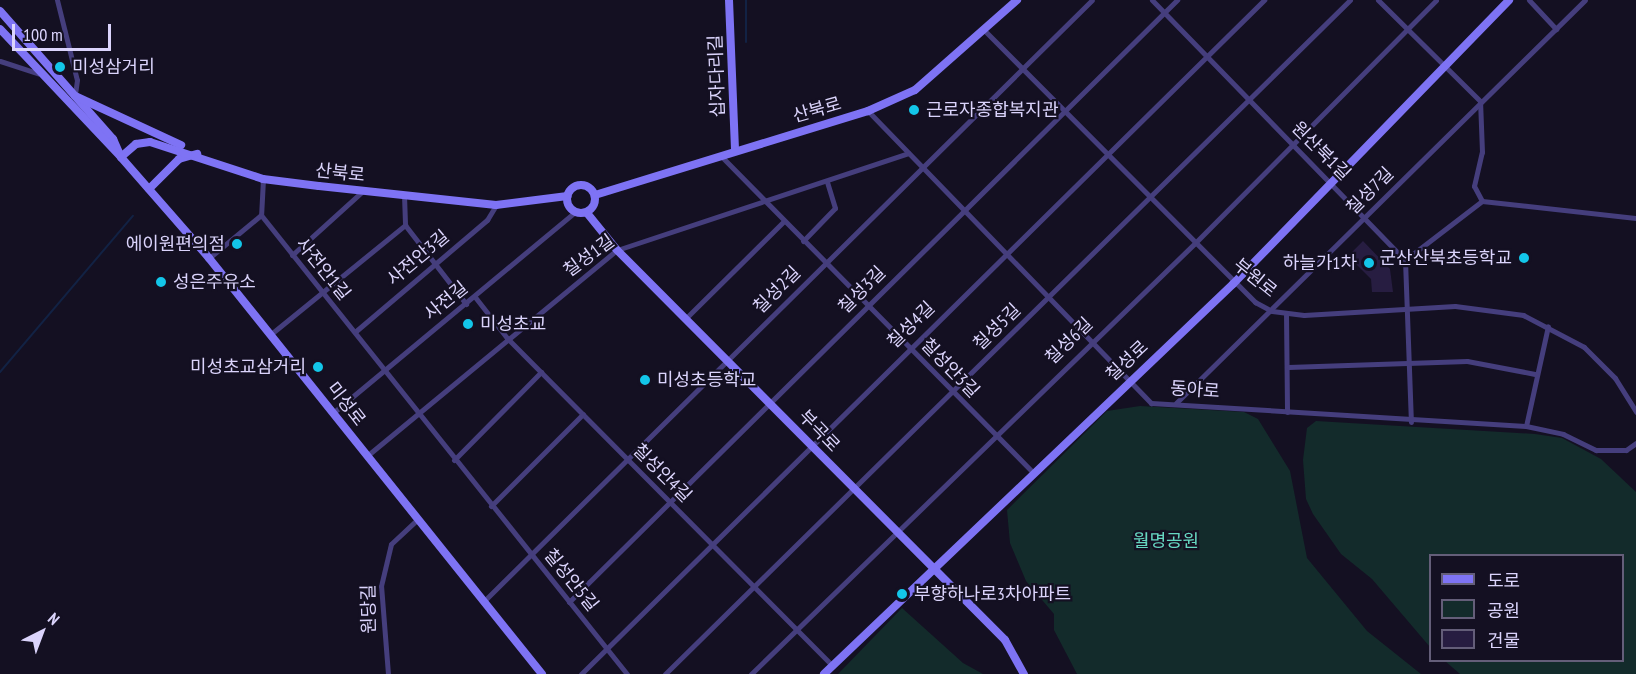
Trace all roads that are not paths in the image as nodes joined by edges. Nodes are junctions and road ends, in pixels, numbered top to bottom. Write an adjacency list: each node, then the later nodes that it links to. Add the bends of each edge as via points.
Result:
1 (57, 0): 25 (street, via 75,70)
2 (729, 0): 31 (street, 십자다리길)
3 (1017, 0): 19 (street, 산북로)
4 (1092, 0): 23 (street, 칠성2길)
5 (1152, 0): 15 (street, 원산북1길)
6 (1177, 0): 15 (street, 칠성3길)
7 (1264, 0): 20 (street, 칠성4길)
8 (1350, 0): 26 (street, 칠성5길)
9 (1378, 0): 16 (street)
10 (1436, 0): 16 (street, 칠성6길)
11 (1509, 0): 22 (street, 칠성로)
12 (1529, 0): 18 (street)
13 (1585, 0): 18 (street, 칠성7길)
14 (0, 10): 25 (street, 미성로)
15 (1164, 13): 20 (street, 원산북1길); 29 (street, 칠성3길)
16 (1406, 28): 22 (street); 30 (street, 칠성6길)
17 (0, 29): 24 (street, 미성로)
18 (1556, 29): 27 (street, 칠성7길)
19 (985, 31): 23 (street, 부원로); 28 (street, 산북로, via 915,90)
20 (1207, 56): 26 (street, 원산북1길); 34 (street, 칠성4길)
21 (0, 61): 24 (street)
22 (1444, 65): 27 (street); 39 (street, 칠성로)
23 (1022, 68): 29 (street, 부원로); 37 (street, 칠성2길)
24 (38, 73): 36 (street, 미성로)
25 (75, 95): 33 (street); 36 (street, 미성로, via 113,139)
26 (1248, 99): 30 (street, 원산북1길); 46 (street, 칠성5길)
27 (1480, 101): 48 (street, via 1482,152 1473,186); 54 (street, 칠성7길)
28 (868, 111): 31 (street, 산북로); 32 (street, 동아로)
29 (1065, 111): 34 (street, 부원로); 50 (street, 칠성3길)
30 (1291, 142): 39 (street, 원산북1길); 59 (street, 칠성6길)
31 (735, 151): 35 (street, 산북로)
32 (908, 153): 37 (street, 동아로); 40 (street, 칠성1길)
33 (199, 154): 36 (street, 산북로, via 150,142 136,144); 38 (street, 산북로); 41 (street, via 179,159)
34 (1107, 154): 46 (street, 부원로); 61 (street, 칠성4길)
35 (722, 156): 44 (street, 산북로); 47 (street, 칠성안3길)
36 (121, 157): 41 (street, 미성로)
37 (923, 166): 50 (street, 동아로); 66 (street, 칠성2길)
38 (263, 179): 42 (street, 산북로); 53 (street)
39 (1329, 180): 54 (street, 원산북1길); 67 (street, 칠성로)
40 (827, 181): 47 (street, 칠성1길); 58 (street, via 835,208)
41 (149, 189): 63 (street, 미성로)
42 (364, 190): 43 (street, 산북로); 62 (street)
43 (404, 195): 49 (street, 산북로); 57 (street)
44 (595, 195): 45 (street, 산북로, via 583,185); 52 (street)
45 (567, 196): 49 (street, 산북로); 51 (street)
46 (1152, 199): 59 (street, 부원로); 69 (street, 칠성5길)
47 (762, 201): 56 (street, 칠성안3길); 60 (street, 칠성1길)
48 (1482, 201): 55 (street); 64 (street)
49 (496, 205): 65 (street, 사전안3길, via 487,220)
50 (964, 209): 61 (street, 동아로); 72 (street, 칠성3길)
51 (575, 212): 52 (street); 70 (street, 사전길)
52 (587, 213): 60 (street, 부곡로)
53 (261, 215): 62 (street, 사전안1길); 63 (street)
54 (1365, 217): 64 (street, 원산북1길); 74 (street, 칠성7길)
55 (1636, 218)
56 (783, 222): 58 (street, 칠성안3길); 76 (street)
57 (405, 225): 65 (street); 68 (street)
58 (803, 241): 66 (street, 칠성안3길)
59 (1195, 243): 67 (street, 부원로); 81 (street, 칠성6길)
60 (617, 250): 76 (street, 부곡로); 80 (street, 칠성1길)
61 (1007, 253): 69 (street, 동아로); 82 (street, 칠성4길)
62 (292, 255): 68 (street, 사전안1길)
63 (209, 258): 79 (street, 미성로)
64 (1405, 260): 73 (street)
65 (435, 262): 71 (street); 78 (street, 사전안3길)
66 (826, 262): 72 (street, 칠성안3길); 83 (street, 칠성2길)
67 (1233, 284): 74 (street, 부원로); 89 (street, 칠성로)
68 (322, 294): 78 (street, 사전안1길); 79 (street)
69 (1051, 296): 81 (street, 동아로); 90 (street, 칠성5길)
70 (475, 297): 71 (street, 사전길); 80 (street, 칠성안4길)
71 (466, 304): 86 (street, 사전길)
72 (868, 306): 82 (street, 칠성안3길); 91 (street, 칠성3길)
73 (1408, 307): 75 (street, 부원로); 77 (street, 부원로, via 1496,309); 84 (street)
74 (1272, 311): 75 (street, 부원로); 92 (street, 칠성7길)
75 (1287, 313): 85 (street)
76 (687, 317): 83 (street, 부곡로)
77 (1548, 326): 88 (street); 94 (street, 부원로, via 1571,337 1600,362)
78 (356, 331): 86 (street, 사전안1길)
79 (271, 334): 93 (street, 미성로)
80 (507, 338): 87 (street, 칠성안4길); 95 (street, 칠성1길)
81 (1092, 339): 89 (street, 동아로); 100 (street, 칠성6길)
82 (909, 347): 90 (street, 칠성안3길); 102 (street, 칠성4길)
83 (728, 359): 91 (street, 부곡로); 104 (street, 칠성2길)
84 (1412, 362): 85 (street); 88 (street, via 1467,361); 98 (street)
85 (1288, 367): 96 (street)
86 (387, 369): 93 (street, 사전길); 95 (street, 사전안1길)
87 (541, 372): 97 (street, 칠성안4길); 105 (street)
88 (1535, 374): 99 (street)
89 (1128, 380): 92 (street, 동아로, via 1151,403); 106 (street, 칠성로)
90 (952, 391): 100 (street, 칠성안3길); 107 (street, 칠성5길)
91 (769, 402): 102 (street, 부곡로); 108 (street, 칠성3길)
92 (1176, 403): 96 (street, 동아로)
93 (334, 411): 103 (street, 미성로)
94 (1636, 411)
95 (420, 412): 103 (street, 칠성1길); 105 (street, 칠성안5길)
96 (1287, 412): 98 (street, 동아로)
97 (583, 414): 104 (street, 칠성안4길); 109 (street)
98 (1411, 422): 99 (street, 동아로)
99 (1526, 426): 101 (street, 동아로, via 1563,434 1596,450 1626,450)
100 (994, 434): 106 (street, 칠성안3길); 111 (street, 칠성6길)
101 (1636, 443)
102 (812, 445): 107 (street, 부곡로); 112 (street, 칠성4길)
103 (368, 455): 110 (street, 미성로)
104 (627, 459): 108 (street, 칠성안4길); 113 (street, 칠성2길)
105 (454, 460): 109 (street, 칠성안5길)
106 (1032, 471): 114 (street, 칠성로)
107 (854, 489): 111 (street, 부곡로); 115 (street, 칠성5길)
108 (669, 501): 112 (street, 칠성안4길); 117 (street, 칠성3길)
109 (491, 506): 113 (street, 칠성안5길)
110 (417, 520): 116 (street, 미성로); 121 (street, 원당길, via 391,544 381,586)
111 (894, 530): 114 (street, 부곡로); 118 (street, 칠성6길)
112 (711, 544): 115 (street, 칠성안4길); 119 (street, 칠성4길)
113 (531, 555): 116 (street, 칠성2길); 117 (street, 칠성안5길)
114 (932, 568): 120 (street, 칠성로); 128 (street, 부곡로, via 1005,640)
115 (754, 586): 118 (street, 칠성안4길); 125 (street, 칠성5길)
116 (483, 602): 122 (street, 미성로)
117 (569, 602): 119 (street, 칠성안5길)
118 (797, 630): 120 (street, 칠성안4길); 126 (street, 칠성6길)
119 (605, 647): 123 (street, 칠성4길); 124 (street, 칠성안5길)
120 (833, 666): 127 (street, 칠성로)
121 (388, 674)
122 (542, 674)
123 (580, 674)
124 (627, 674)
125 (665, 674)
126 (751, 674)
127 (824, 674)
128 (1024, 674)

